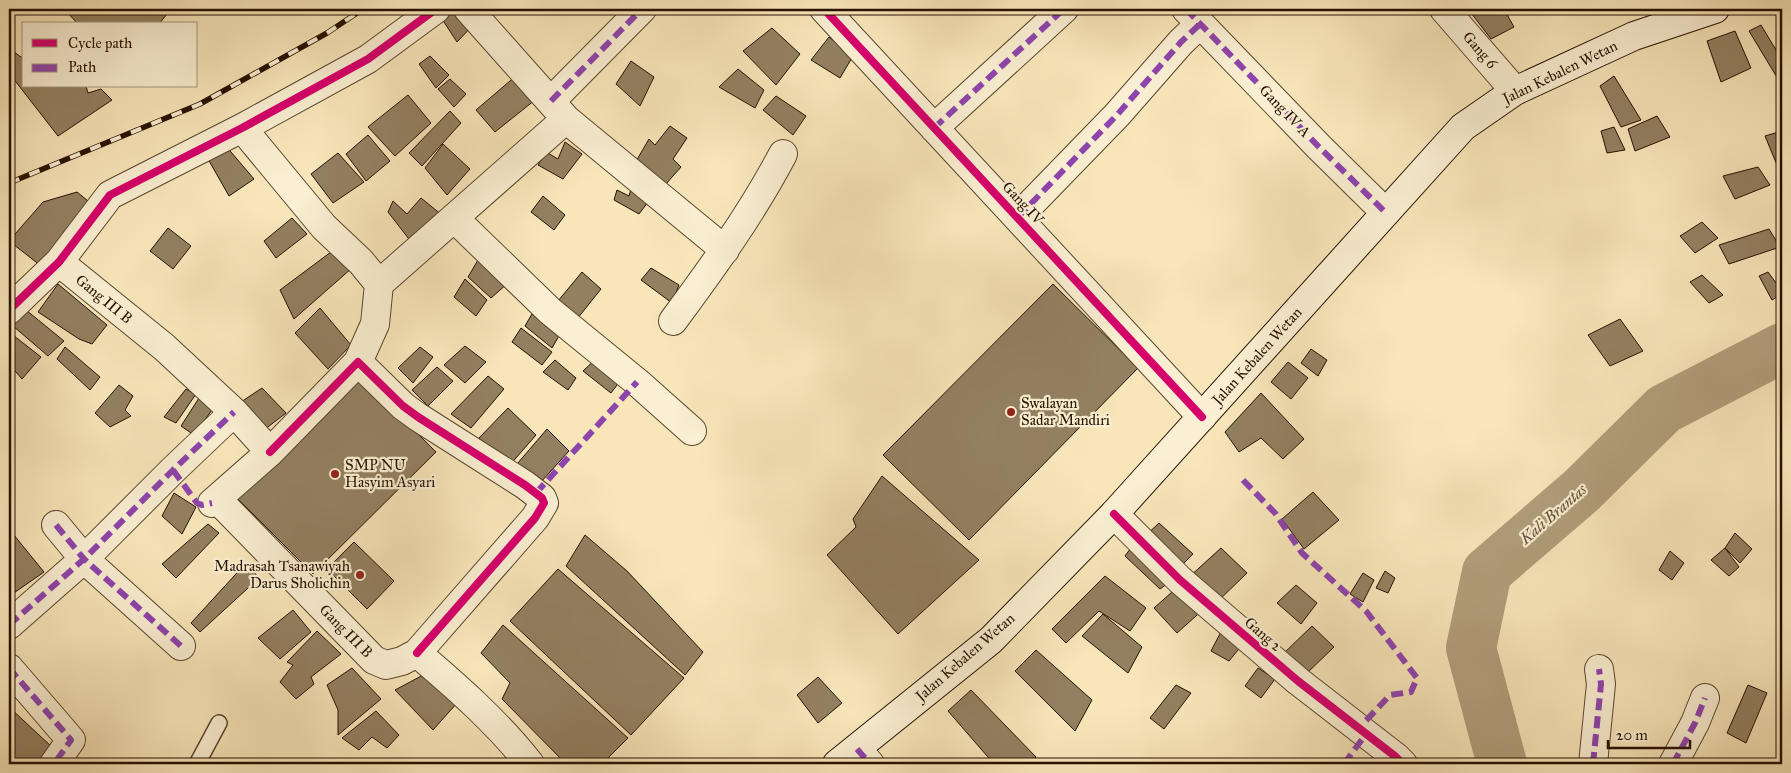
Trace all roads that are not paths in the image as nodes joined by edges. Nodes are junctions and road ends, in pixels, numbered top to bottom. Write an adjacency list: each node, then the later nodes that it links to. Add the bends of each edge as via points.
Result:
1 (436, 9): 11 (street, via 368,58)
2 (468, 9): 10 (street)
3 (642, 9): 10 (street)
4 (1064, 9): 12 (street)
5 (1444, 9): 9 (street, Gang 6)
6 (1714, 9): 9 (street, Jalan Kebalen Wetan, via 1634,36)
7 (834, 12): 12 (street, Gang IV)
8 (1193, 16): 14 (street, Gang IV A); 15 (street, via 1181,42 1117,115)
9 (1515, 91): 14 (street, Jalan Kebalen Wetan, via 1463,127)
10 (559, 110): 16 (street); 17 (street)
11 (242, 128): 18 (street, via 110,195); 19 (street, via 324,227)
12 (934, 128): 15 (street, Gang IV)
13 (783, 154): 17 (street)
14 (1385, 212): 24 (street, Jalan Kebalen Wetan)
15 (1018, 217): 24 (street, Gang IV)
16 (455, 219): 19 (street); 25 (street, via 550,311)
17 (725, 250): 21 (street)
18 (59, 262): 20 (street); 23 (street, Gang III B, via 164,347)
19 (379, 284): 22 (street, via 375,324)
20 (9, 310)
21 (673, 321)
22 (358, 362): 26 (street); 32 (street, via 403,406 544,500 534,518)
23 (234, 412): 26 (street, Gang III B); 29 (street)
24 (1202, 417): 27 (street, Jalan Kebalen Wetan)
25 (692, 431)
26 (270, 452): 32 (street, Gang III B, via 215,501 374,660 386,665)
27 (1114, 514): 37 (street, Jalan Kebalen Wetan, via 990,640); 41 (street, Gang 2, via 1187,587 1298,682)
28 (56, 525): 29 (street)
29 (84, 559): 30 (street); 31 (street)
30 (9, 625)
31 (182, 646)
32 (417, 653): 40 (street, via 463,692)
33 (9, 668): 38 (street, via 71,740)
34 (1599, 669): 42 (street, via 1601,684)
35 (1705, 698): 43 (street)
36 (219, 722): 39 (lane)
37 (855, 759)
38 (54, 764)
39 (197, 764)
40 (530, 764)
41 (1403, 764)
42 (1593, 764)
43 (1673, 764)

